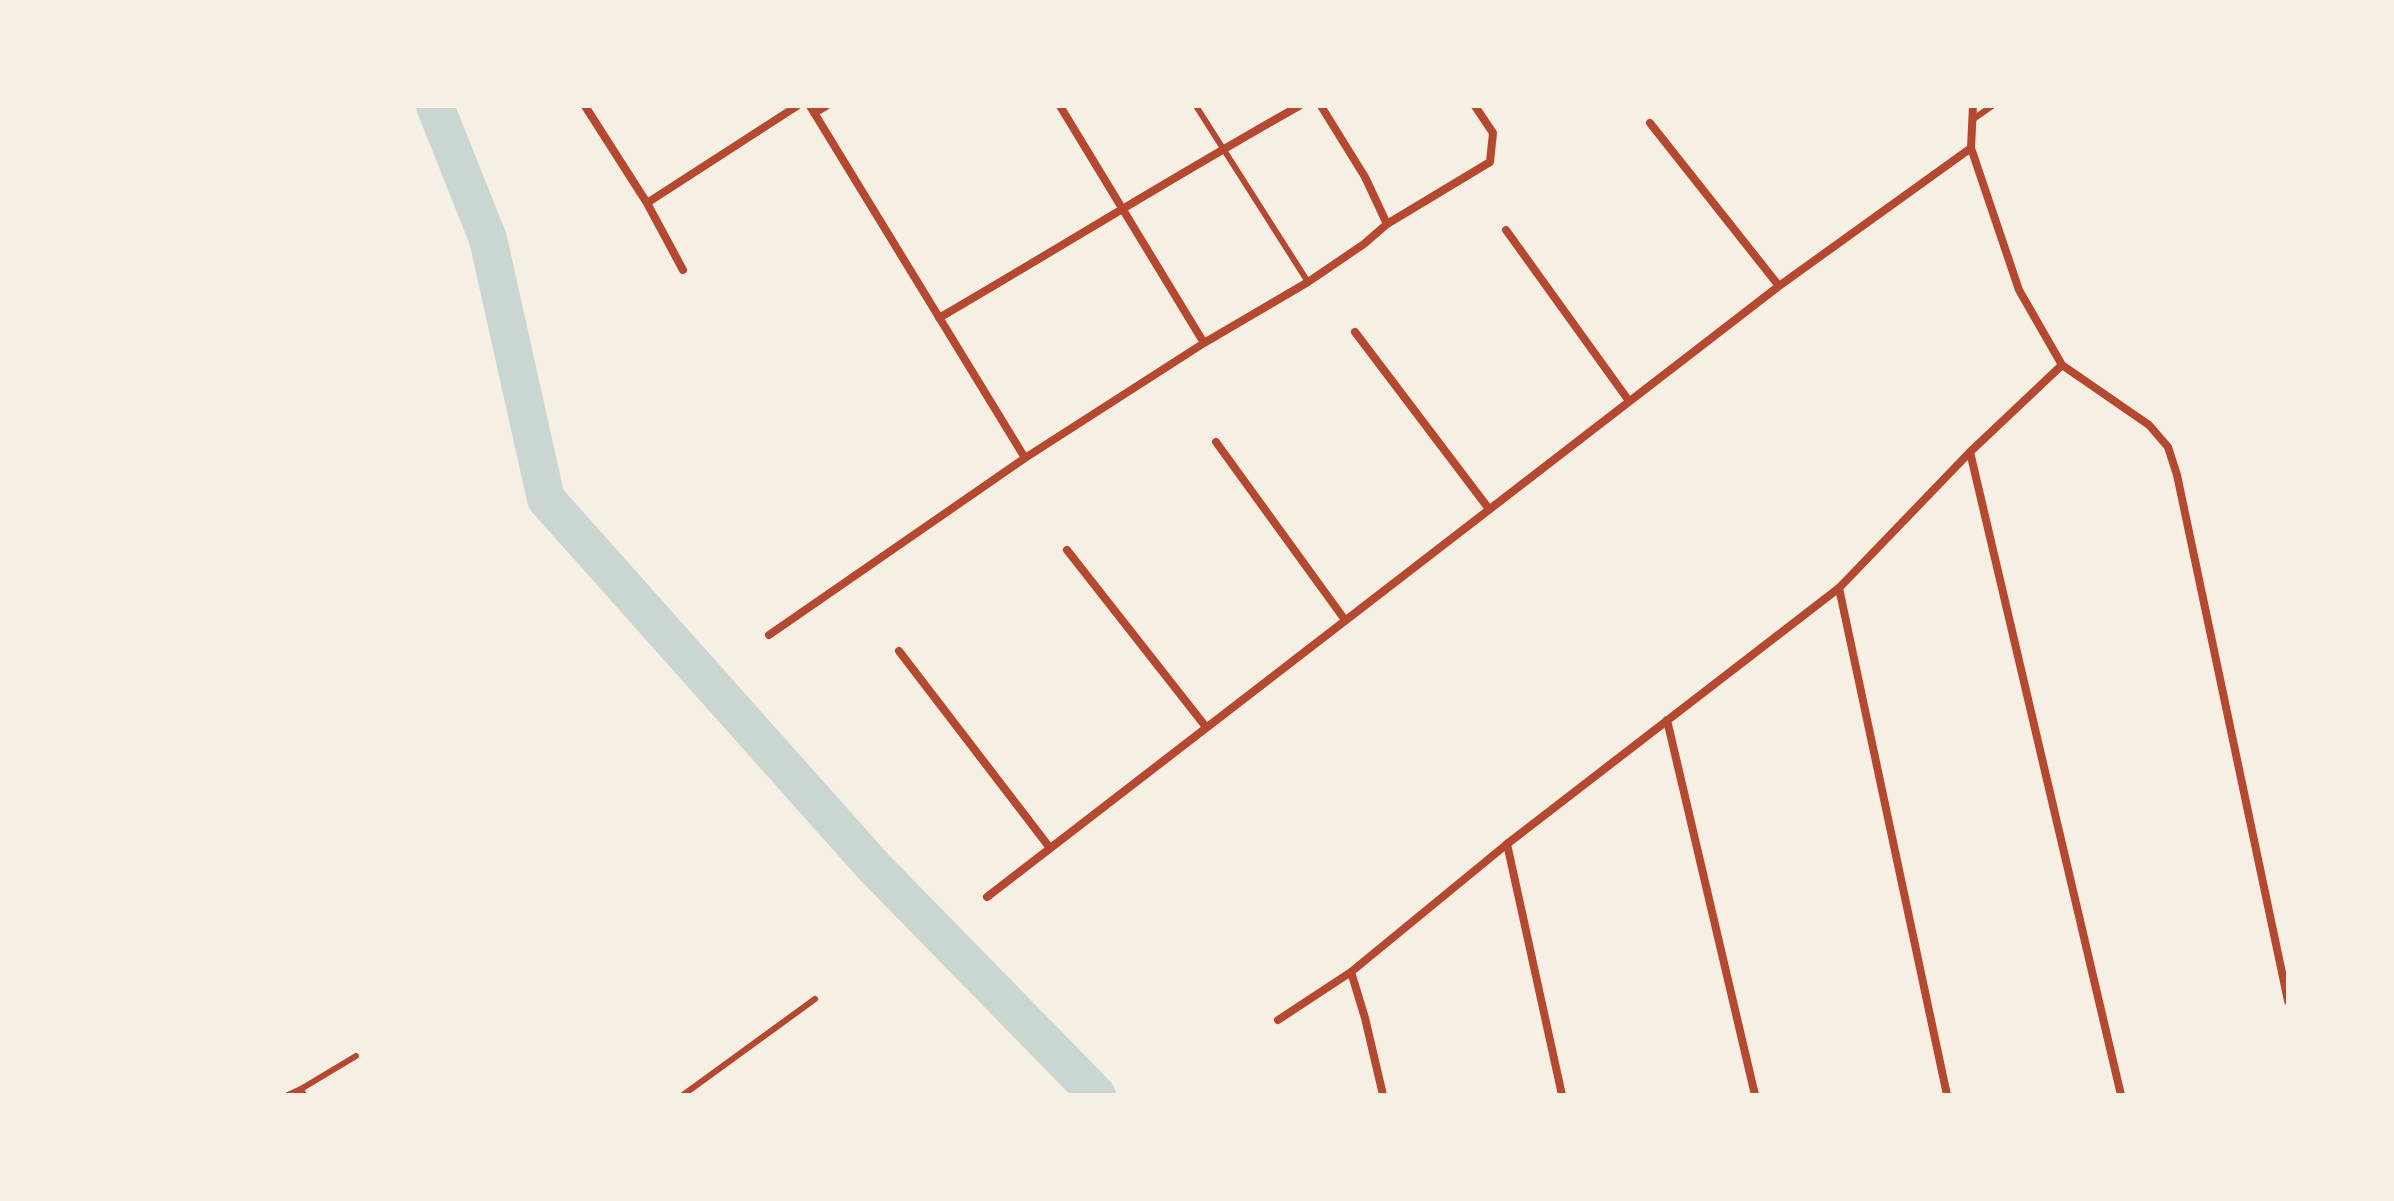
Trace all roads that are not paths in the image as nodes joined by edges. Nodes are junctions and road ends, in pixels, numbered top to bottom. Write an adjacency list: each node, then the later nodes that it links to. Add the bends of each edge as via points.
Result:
1 (585, 106): 16 (street)
2 (797, 106): 16 (street)
3 (826, 106): 11 (street)
4 (1060, 106): 17 (street)
5 (1196, 106): 15 (lane)
6 (1299, 106): 15 (street)
7 (1321, 106): 18 (street)
8 (1475, 106): 18 (street, via 1493,133 1490,162)
9 (1973, 106): 12 (street)
10 (1992, 106): 12 (lane)
11 (812, 110): 23 (street)
12 (1972, 120): 14 (street)
13 (1650, 123): 22 (street)
14 (1971, 148): 22 (street); 26 (street, via 2019,290)
15 (1222, 149): 17 (street); 21 (lane)
16 (647, 203): 20 (street)
17 (1123, 211): 23 (street); 25 (street)
18 (1387, 224): 21 (street)
19 (1506, 230): 27 (street)
20 (683, 270)
21 (1308, 282): 25 (street)
22 (1779, 286): 27 (street)
23 (939, 318): 30 (street)
24 (1355, 332): 31 (street)
25 (1204, 343): 30 (street)
26 (2062, 365): 29 (street); 44 (street, via 2149,425 2168,447)
27 (1629, 401): 31 (street)
28 (1216, 442): 34 (street)
29 (1970, 452): 33 (street); 54 (street)
30 (1025, 458): 35 (street)
31 (1489, 509): 34 (street)
32 (1067, 550): 38 (street)
33 (1839, 588): 37 (street); 53 (street)
34 (1345, 620): 38 (street)
35 (769, 635)
36 (899, 651): 40 (street)
37 (1667, 720): 39 (street); 52 (street)
38 (1206, 727): 40 (street)
39 (1507, 844): 42 (street); 51 (street)
40 (1050, 848): 41 (street)
41 (987, 897)
42 (1351, 972): 45 (street); 50 (street)
43 (815, 999): 49 (lane)
44 (2288, 1001)
45 (1278, 1020)
46 (356, 1056): 47 (lane)
47 (303, 1092): 48 (lane)
48 (288, 1095)
49 (683, 1095)
50 (1383, 1095)
51 (1562, 1095)
52 (1755, 1095)
53 (1947, 1095)
54 (2121, 1095)

